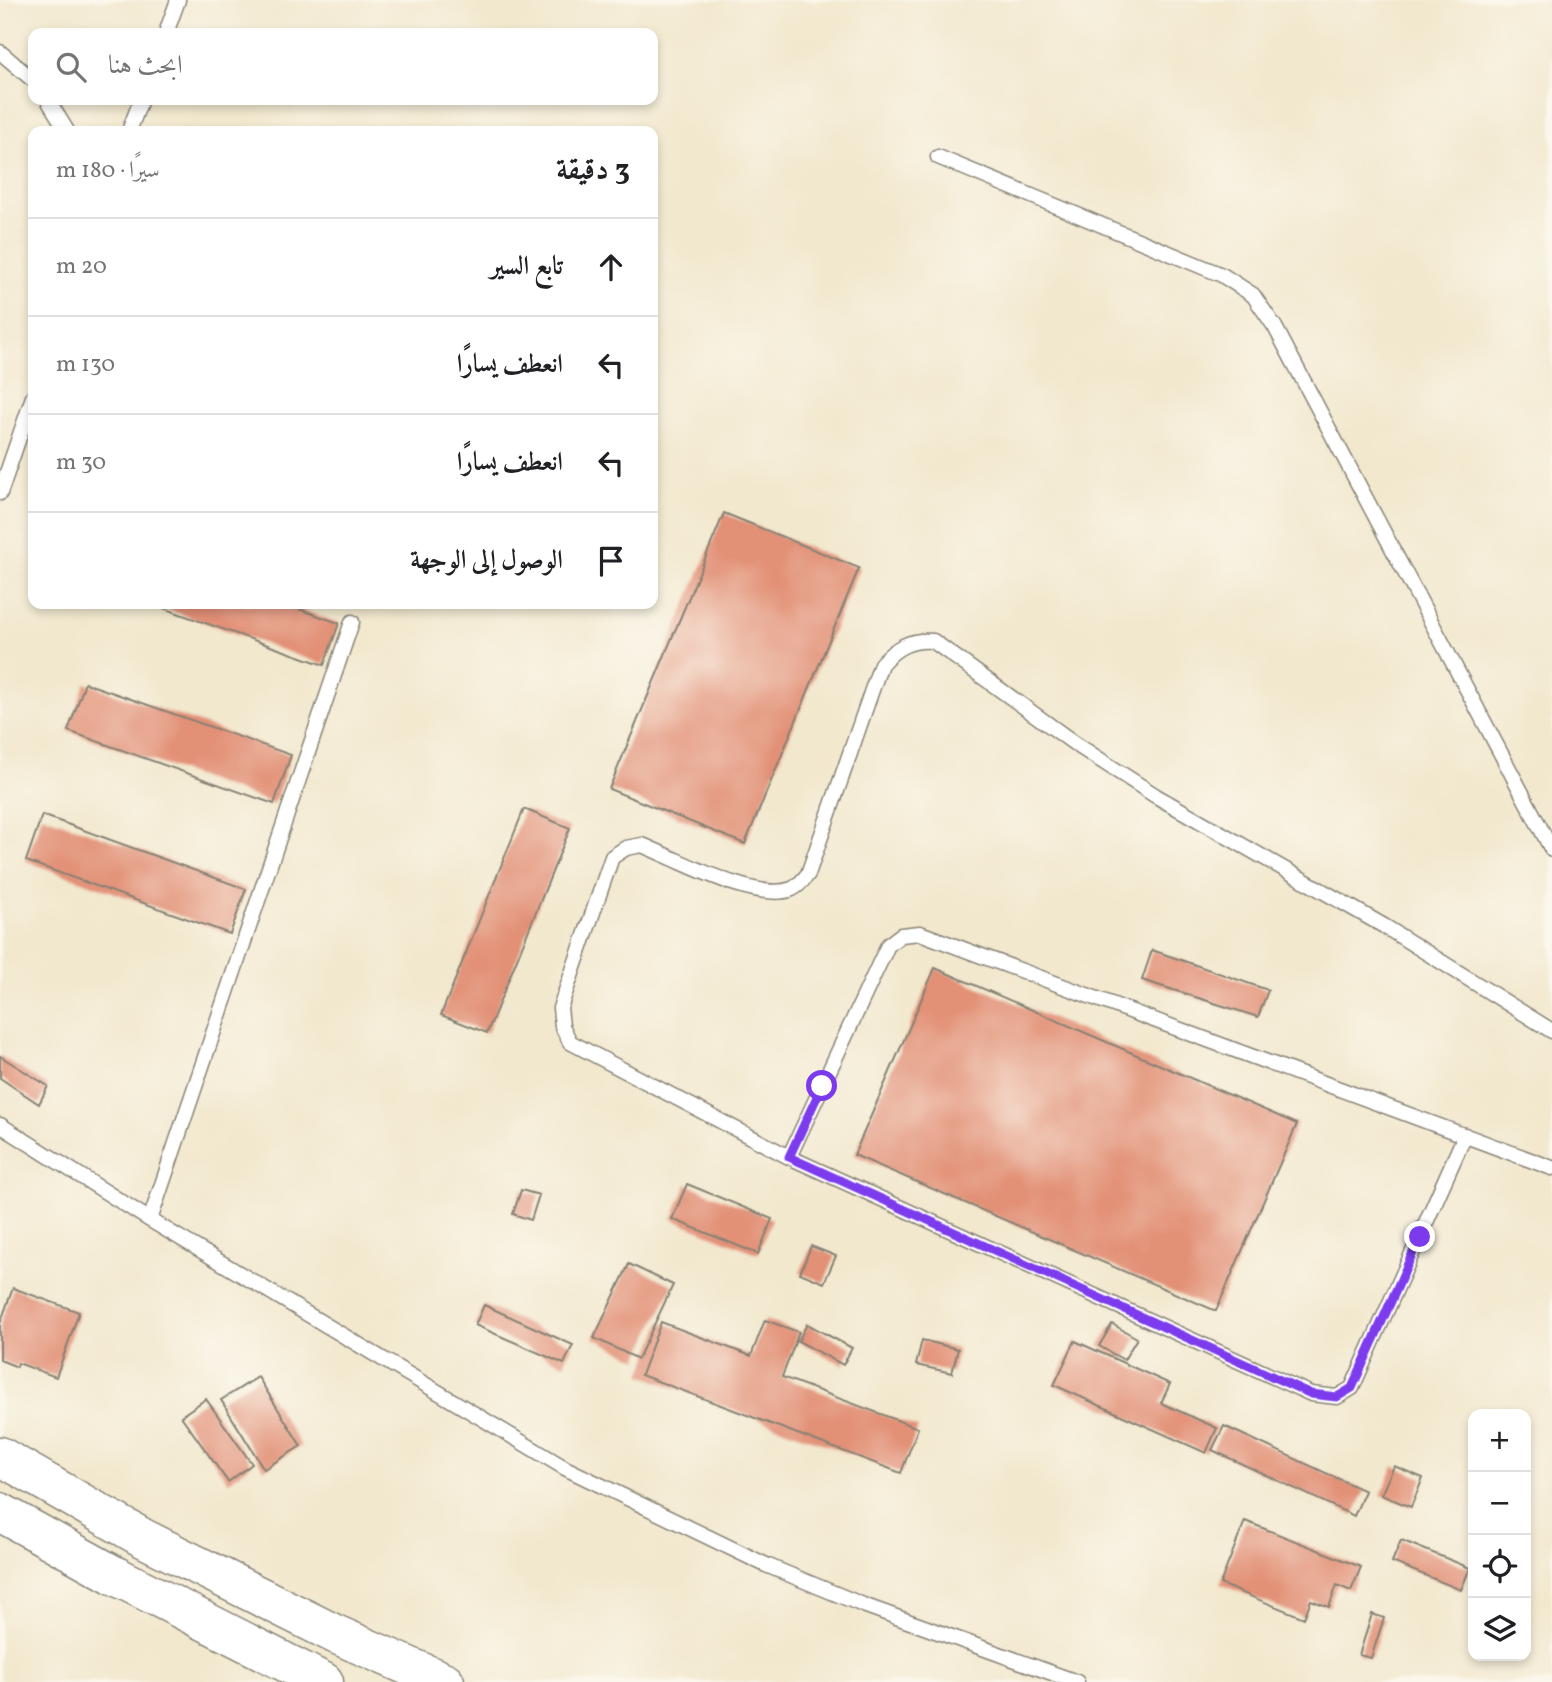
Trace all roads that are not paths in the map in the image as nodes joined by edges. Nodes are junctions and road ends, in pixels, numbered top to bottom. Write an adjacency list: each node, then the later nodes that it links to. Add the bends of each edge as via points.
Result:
1 (178, 0): 2 (lane)
2 (168, 28)
3 (0, 52): 4 (lane)
4 (28, 76)
5 (51, 105): 7 (lane)
6 (139, 105): 8 (lane)
7 (63, 126)
8 (131, 126)
9 (938, 157): 13 (lane, via 1222,275 1253,295 1275,327)
10 (28, 412): 11 (lane)
11 (0, 493)
12 (352, 622): 19 (lane)
13 (1552, 850)
14 (1552, 1031): 17 (lane, via 1384,926 1156,796 933,641 918,640 892,652 881,664 808,874 796,888 757,891 642,845 626,848 612,857 560,1008 570,1042)
15 (0, 1125): 19 (lane)
16 (1465, 1135): 17 (lane, via 920,933 901,935 888,945); 17 (lane, via 1352,1388 1337,1397 1311,1394); 18 (lane)
17 (789, 1157)
18 (1552, 1168)
19 (150, 1220): 24 (lane, via 565,1468 679,1525 863,1605)
20 (0, 1456): 23 (main road, via 143,1538 335,1634)
21 (0, 1512): 22 (main road)
22 (324, 1682)
23 (445, 1682)
24 (1077, 1682)

